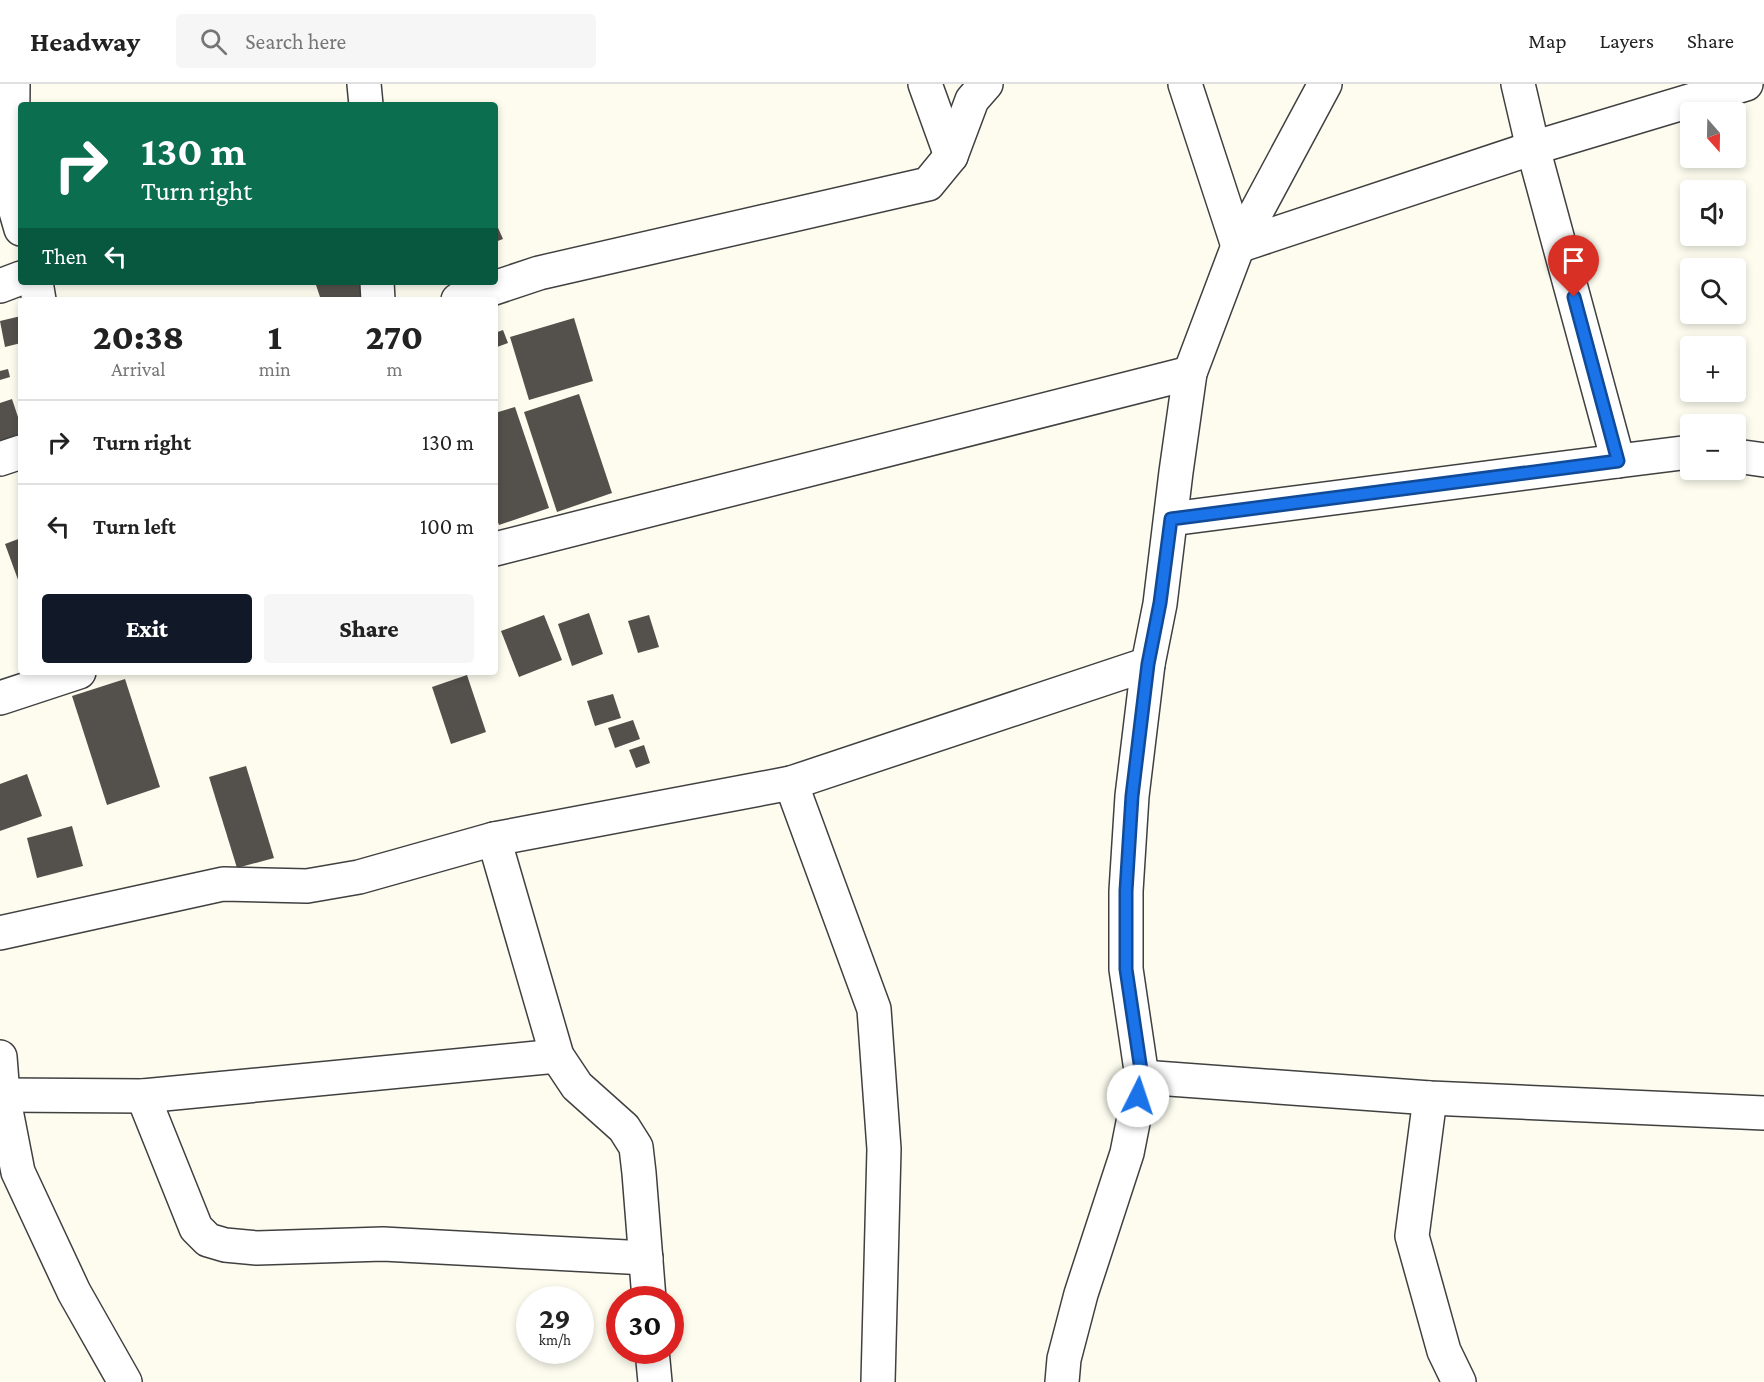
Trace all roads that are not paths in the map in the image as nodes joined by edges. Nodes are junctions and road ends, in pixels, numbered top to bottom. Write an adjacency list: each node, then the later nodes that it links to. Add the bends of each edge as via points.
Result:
1 (13, 84): 12 (street, via 12,198)
2 (364, 84): 9 (street)
3 (924, 84): 11 (street)
4 (986, 84): 11 (street, via 972,100)
5 (1185, 84): 13 (street)
6 (1325, 84): 13 (street)
7 (1518, 84): 10 (street)
8 (1746, 84): 10 (street)
9 (366, 102)
10 (1533, 148): 13 (street); 23 (street)
11 (951, 156): 16 (street, via 928,184 539,273)
12 (18, 219)
13 (1238, 246): 17 (street)
14 (18, 279): 15 (street)
15 (0, 286)
16 (467, 297)
17 (1190, 373): 24 (street); 25 (street)
18 (1680, 453): 23 (street)
19 (18, 454): 21 (street)
20 (1746, 457): 22 (street)
21 (0, 459)
22 (1764, 460)
23 (1618, 461): 24 (street)
24 (1171, 519): 26 (street)
25 (498, 548)
26 (1148, 664): 29 (street); 34 (street, via 1132,796 1126,891 1126,969)
27 (70, 675): 28 (street)
28 (0, 698)
29 (791, 783): 30 (street); 44 (street, via 874,1009 884,1149)
30 (494, 839): 31 (street, via 359,878 307,886 223,884); 32 (street)
31 (0, 933)
32 (557, 1056): 36 (street); 39 (street, via 577,1086 624,1128 636,1147)
33 (0, 1057): 35 (street)
34 (1142, 1077): 37 (street); 45 (street, via 1127,1153 1081,1294)
35 (3, 1095): 36 (street); 42 (street, via 18,1172 74,1292)
36 (143, 1096): 39 (street, via 196,1228 208,1240 257,1248 383,1245)
37 (1430, 1098): 38 (street); 46 (street, via 1413,1236 1444,1351)
38 (1764, 1113)
39 (646, 1258): 40 (street)
40 (648, 1286)
41 (653, 1364): 43 (street)
42 (125, 1382)
43 (655, 1382)
44 (878, 1382)
45 (1062, 1382)
46 (1459, 1382)

